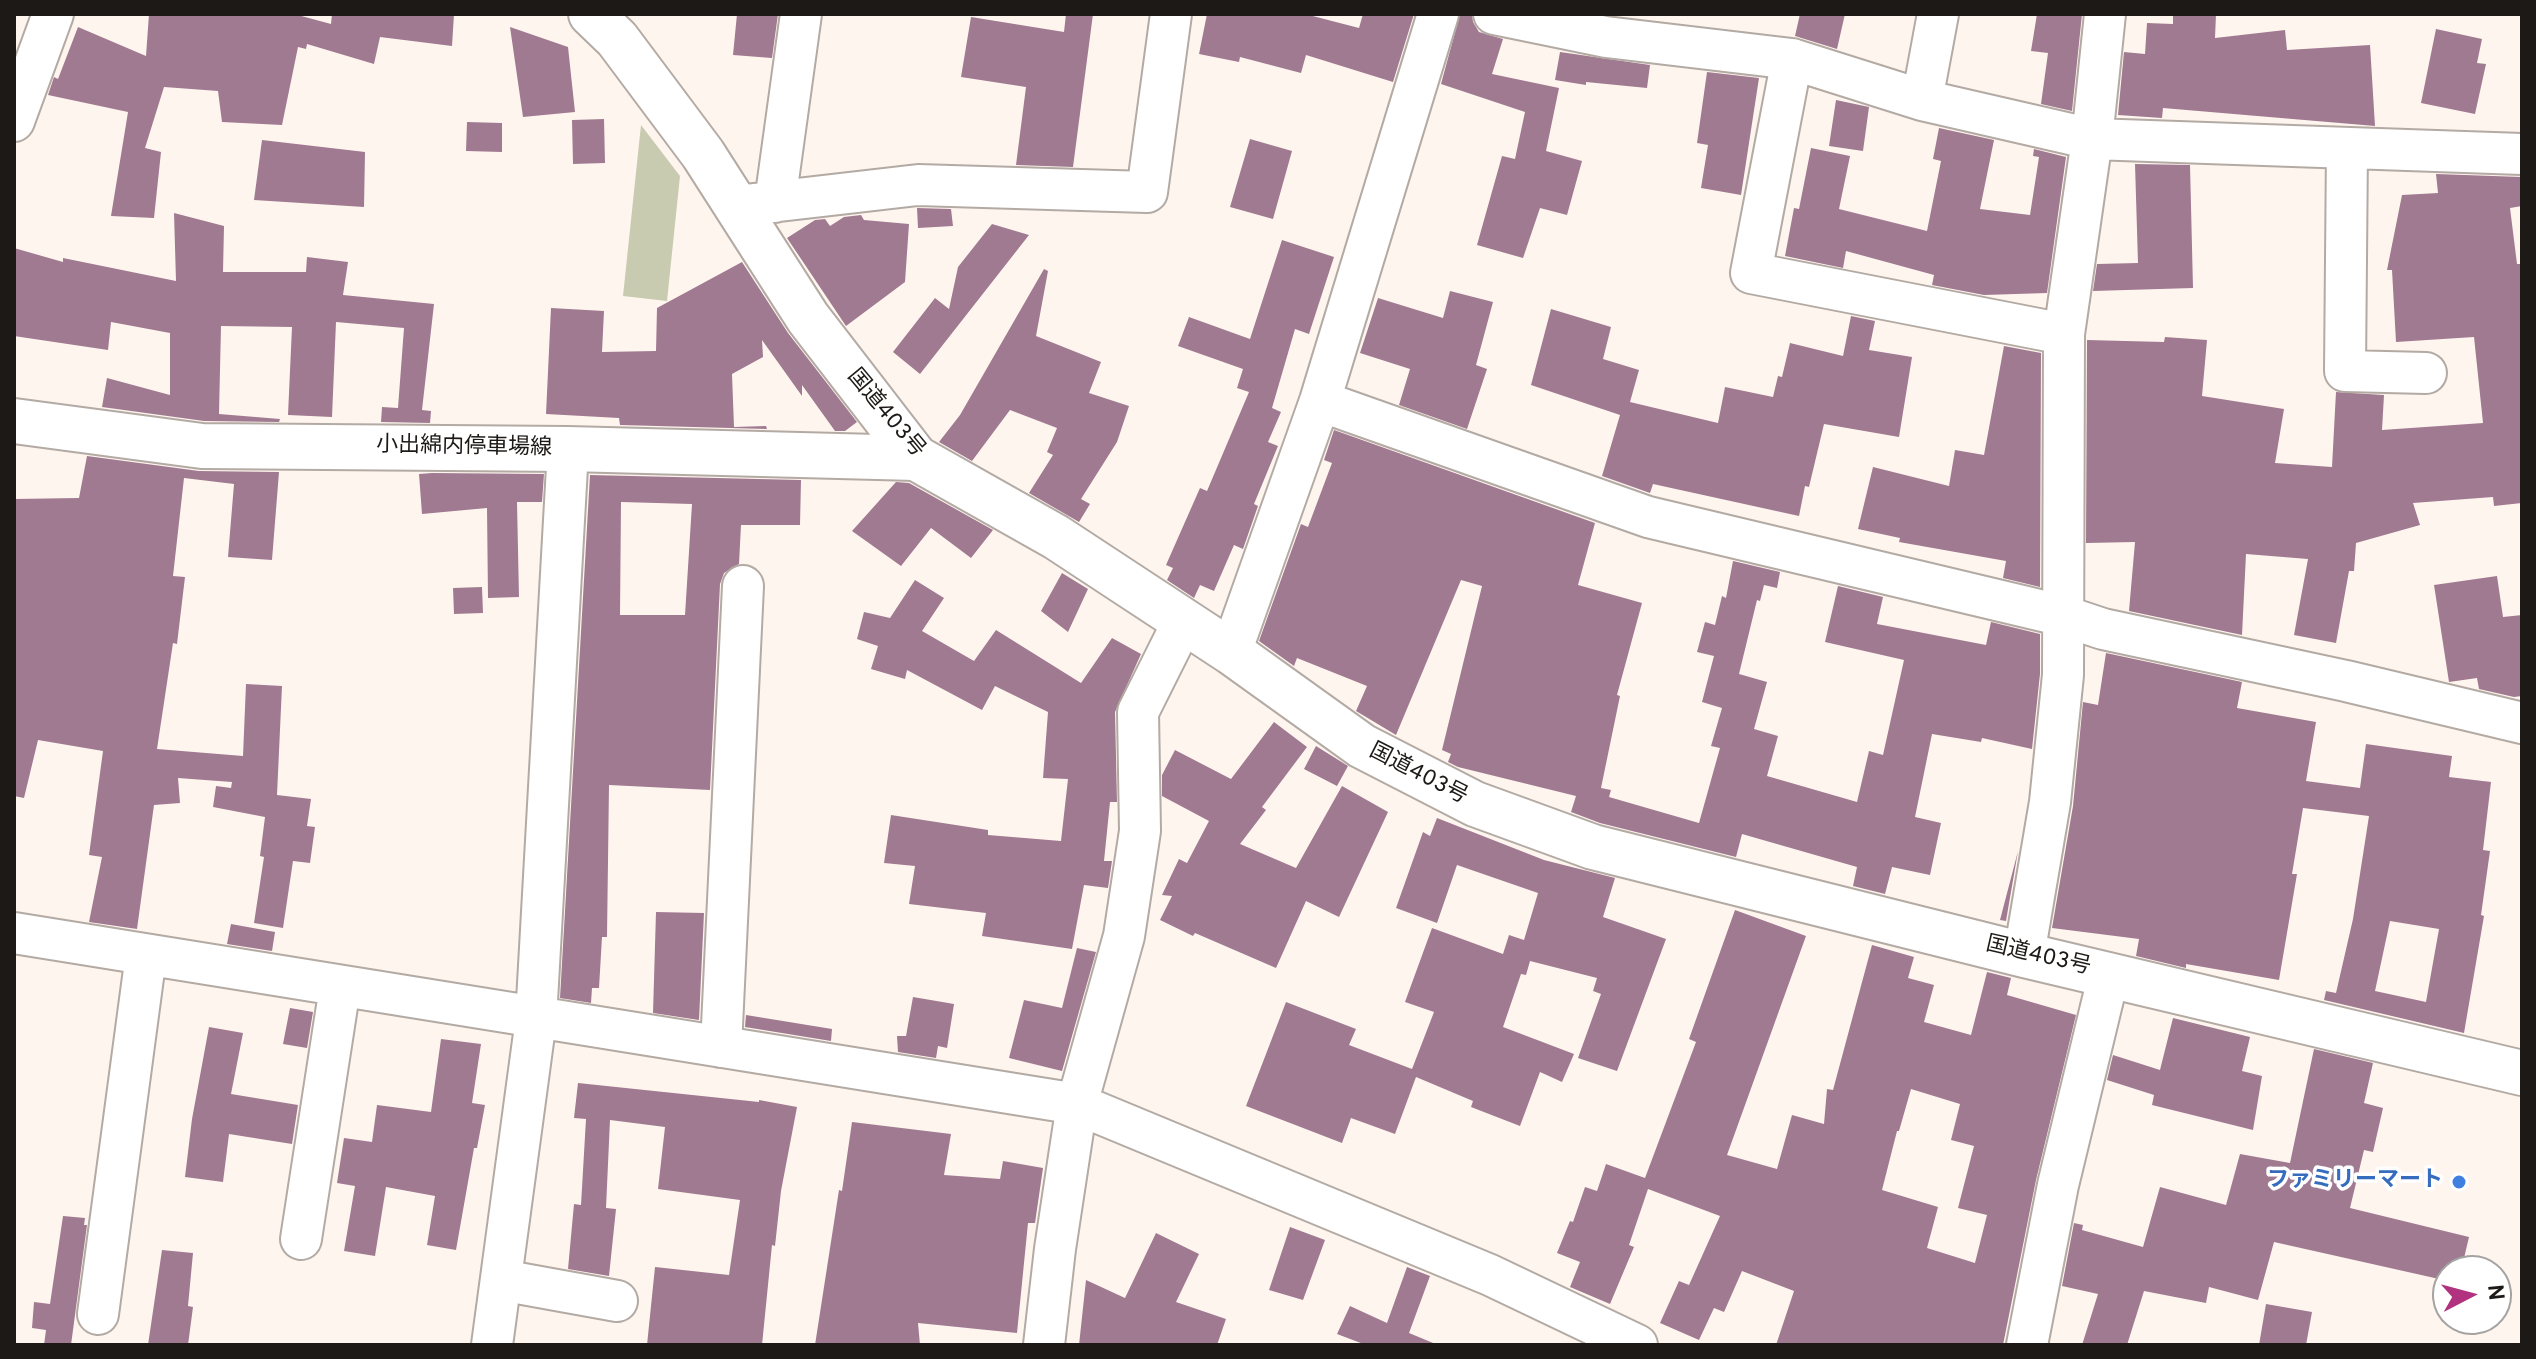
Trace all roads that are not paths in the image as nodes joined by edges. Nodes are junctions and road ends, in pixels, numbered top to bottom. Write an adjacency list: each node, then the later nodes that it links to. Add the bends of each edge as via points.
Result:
1 (53, 14): 11 (street)
2 (591, 14): 15 (main road, 国道403号, via 617,39 703,154)
3 (801, 14): 15 (street)
4 (1171, 14): 15 (street, via 1147,192 918,185)
5 (1438, 14): 18 (street)
6 (1494, 14): 9 (street, via 1606,37)
7 (1938, 14): 10 (street)
8 (2105, 14): 12 (street)
9 (1792, 59): 10 (street); 16 (street, via 1751,273)
10 (1922, 100): 12 (street)
11 (14, 121)
12 (2092, 139): 13 (street); 16 (street)
13 (2347, 148): 14 (street); 17 (street, via 2345,371)
14 (2522, 154)
15 (755, 204): 21 (main road, 国道403号, via 808,318)
16 (2064, 334): 23 (street)
17 (2426, 373)
18 (1320, 401): 23 (street, via 1648,517); 25 (street)
19 (14, 421): 20 (main road, 小出綿内停車場線, via 202,446)
20 (568, 449): 21 (main road, 小出綿内停車場線); 32 (street)
21 (916, 458): 24 (main road, 国道403号, via 1056,537)
22 (743, 586): 33 (street)
23 (2064, 616): 26 (street); 29 (street, via 2050,802)
24 (1184, 620): 25 (main road, 国道403号); 35 (street, via 1138,712 1140,831 1129,906)
25 (1231, 652): 29 (main road, 国道403号, via 1362,746 1475,804 1593,847)
26 (2522, 723)
27 (14, 933): 28 (street)
28 (146, 955): 31 (street); 39 (street)
29 (2024, 955): 30 (main road, 国道403号)
30 (2109, 974): 34 (main road, 国道403号); 43 (street, via 2058,1185)
31 (340, 987): 32 (street); 36 (street)
32 (536, 1019): 33 (street); 37 (street)
33 (721, 1047): 35 (street)
34 (2522, 1073)
35 (1077, 1104): 41 (street); 42 (street, via 1490,1275)
36 (301, 1239)
37 (501, 1280): 38 (street); 40 (street)
38 (617, 1301)
39 (98, 1314)
40 (492, 1345)
41 (1044, 1345)
42 (1637, 1345)
43 (2027, 1345)

